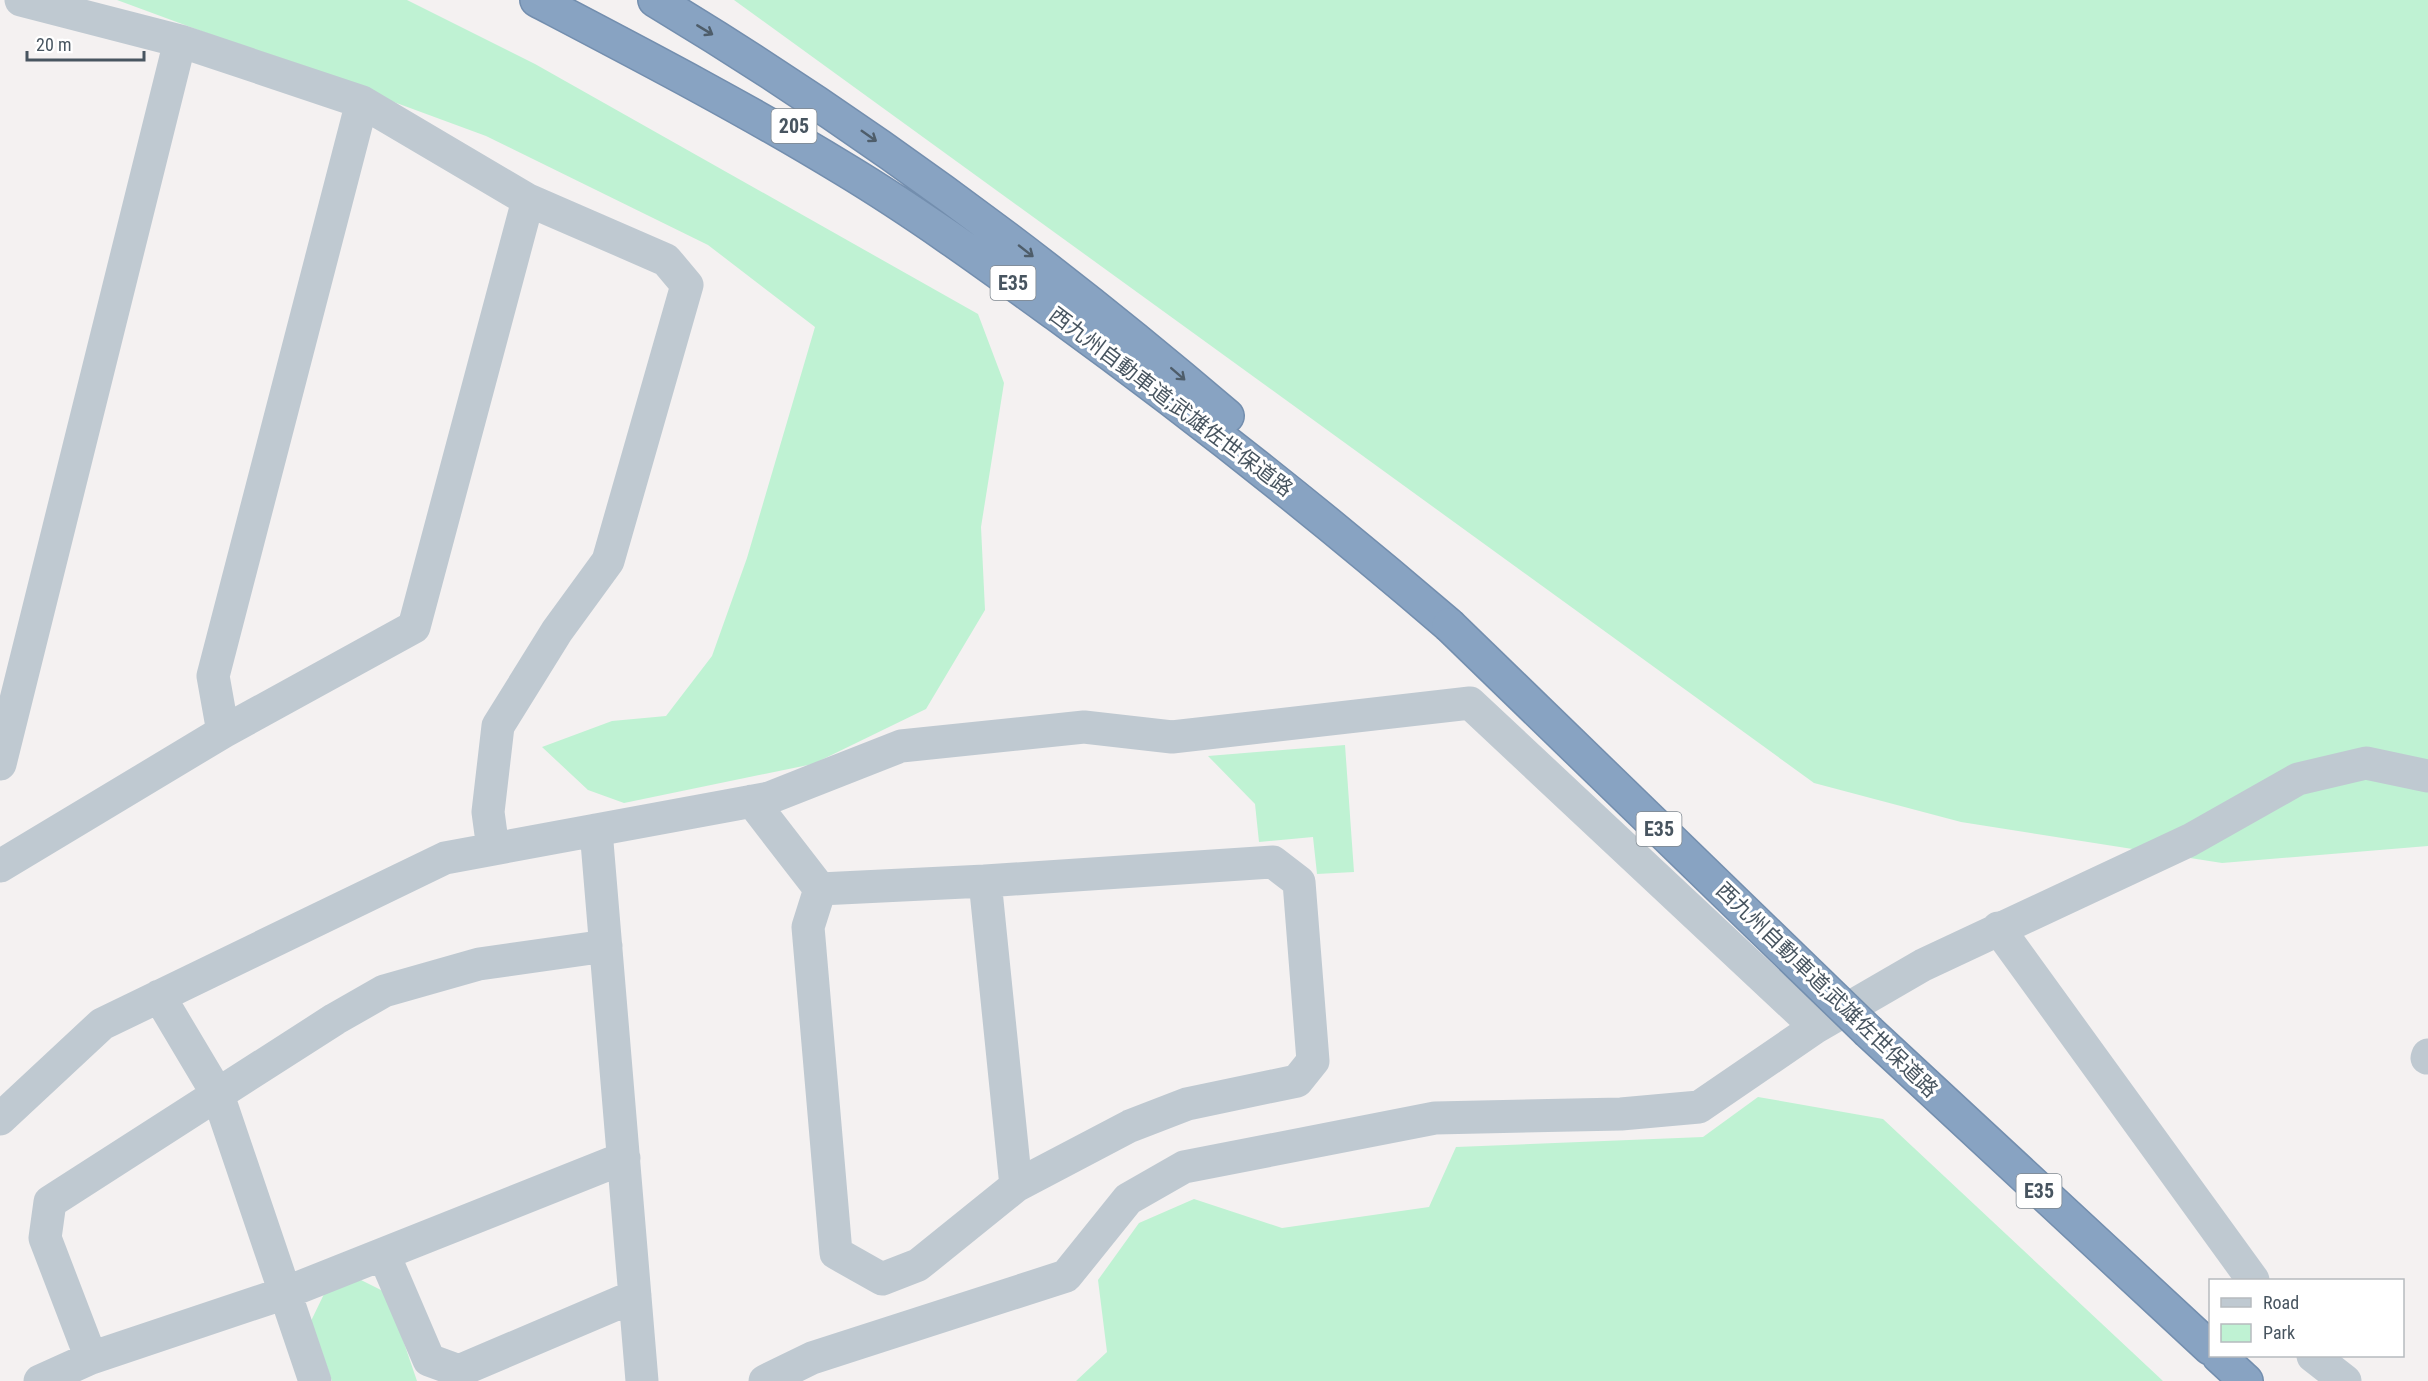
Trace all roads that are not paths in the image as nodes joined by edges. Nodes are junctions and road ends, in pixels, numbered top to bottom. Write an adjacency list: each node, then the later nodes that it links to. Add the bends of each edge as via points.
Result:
1 (21, 0): 5 (street)
2 (537, 0): 8 (highway, 西九州自動車道;武雄佐世保道路 / E35, via 680,75 845,170)
3 (574, 0): 8 (highway, 205, via 673,52 780,117 881,183)
4 (655, 0): 9 (highway, 西九州自動車道;武雄佐世保道路 / E35, one-way to 9, via 868,136 1003,233 1142,343 1265,448)
5 (180, 41): 6 (street); 11 (street)
6 (362, 102): 7 (street); 10 (street, via 213,676)
7 (528, 200): 10 (street, via 414,627); 15 (street, via 666,260 687,285 608,561 557,631 498,726 488,812)
8 (1000, 273): 9 (highway, 西九州自動車道;武雄佐世保道路 / E35, via 1137,372 1269,475)
9 (1449, 625): 31 (highway, 西九州自動車道;武雄佐世保道路 / E35, bridge, via 1869,1032)
10 (223, 732): 16 (street)
11 (0, 764)
12 (2428, 776): 19 (street, via 2366,763 2298,779 2190,840)
13 (752, 801): 14 (street); 18 (street); 22 (street, via 769,798 901,746 1084,728 1172,736 1470,703)
14 (597, 830): 15 (street); 20 (street)
15 (493, 849): 21 (street, via 445,858)
16 (0, 866)
17 (985, 881): 18 (street); 26 (street); 26 (street, via 1273,862 1299,882 1313,1061 1297,1081 1187,1104 1130,1126)
18 (820, 889): 26 (street, via 808,927 836,1253 882,1279 918,1265)
19 (1998, 928): 22 (street, via 1923,965); 28 (street)
20 (606, 946): 23 (street, via 479,964 384,991); 25 (street)
21 (159, 996): 23 (street); 24 (street, via 102,1024)
22 (1816, 1027): 38 (street, via 1699,1107 1621,1114 1435,1118 1184,1167 1128,1199 1066,1275 812,1358)
23 (218, 1095): 29 (street); 34 (street, via 50,1202 45,1238)
24 (0, 1119)
25 (624, 1158): 27 (street); 30 (street)
26 (1016, 1186)
27 (384, 1255): 29 (street); 30 (street, via 429,1360 459,1371)
28 (2252, 1279)
29 (285, 1293): 34 (street); 36 (street)
30 (635, 1296): 37 (street)
31 (2209, 1346)
32 (2220, 1357): 39 (highway)
33 (2314, 1357): 40 (street)
34 (91, 1358): 35 (street)
35 (40, 1381)
36 (315, 1381)
37 (642, 1381)
38 (765, 1381)
39 (2246, 1381)
40 (2345, 1381)

